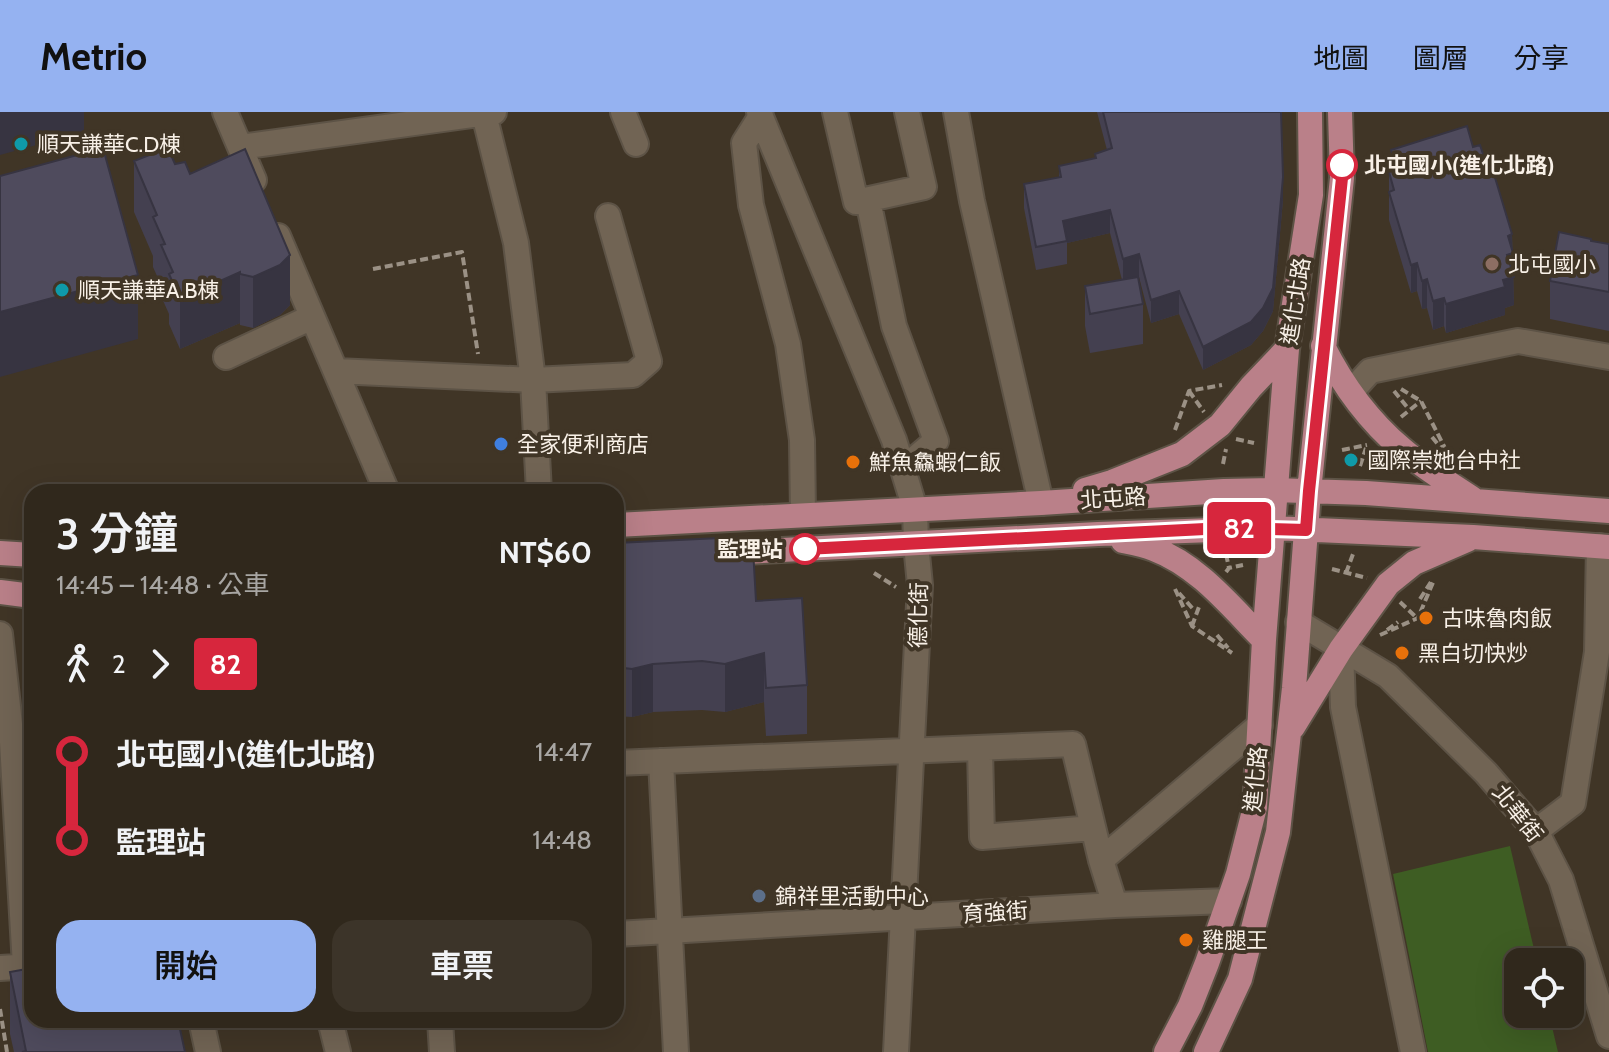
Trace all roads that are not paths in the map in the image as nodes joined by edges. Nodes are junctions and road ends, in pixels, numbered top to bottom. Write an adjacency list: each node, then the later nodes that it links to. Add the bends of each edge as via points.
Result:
1 (225, 112): 11 (street)
2 (623, 112): 10 (street)
3 (835, 112): 12 (street, via 856,202)
4 (907, 112): 12 (street, via 924,187)
5 (956, 112): 28 (street)
6 (1310, 112): 16 (main road, 進化北路, via 1311,195)
7 (1340, 112): 15 (main road, 進化北路, via 1342,178)
8 (483, 113): 11 (street); 20 (street, via 516,243)
9 (760, 114): 22 (street, 德化街); 31 (street, via 744,143 751,205 788,344 802,440)
10 (636, 144)
11 (240, 147): 14 (street)
12 (868, 200): 22 (street, via 894,326 936,441)
13 (608, 216): 20 (street, via 649,361 633,375)
14 (312, 317): 17 (street); 19 (street)
15 (1323, 346): 21 (main road); 26 (main road, 進化北路)
16 (1287, 349): 25 (main road, 進化北路); 28 (main road, via 1220,425 1182,454)
17 (226, 357)
18 (1609, 357): 21 (street, via 1518,341 1370,371)
19 (336, 371): 20 (street); 23 (street)
20 (533, 380): 24 (street)
21 (1351, 392): 27 (main road, via 1402,450)
22 (903, 469): 29 (street, 德化街)
23 (384, 484)
24 (539, 484)
25 (1274, 490): 26 (main road, 北屯路); 28 (main road, 北屯路); 33 (main road, 進化路)
26 (1309, 491): 27 (main road, 北屯路); 34 (main road, 進化路)
27 (1477, 501): 30 (main road, 北屯路)
28 (1041, 503): 29 (main road, 北屯路)
29 (915, 509): 31 (main road, 北屯路); 37 (street, 德化街)
30 (1609, 511)
31 (803, 514): 32 (main road, 北屯路)
32 (624, 525)
33 (1272, 528): 34 (main road, 北屯路); 35 (main road, 北屯路); 46 (main road, 進化路)
34 (1306, 530): 36 (main road, 北屯路); 44 (main road, 進化路)
35 (1098, 534): 37 (main road, 北屯路); 46 (main road, via 1184,564)
36 (1473, 537): 38 (main road, 北屯路); 47 (main road, via 1414,563 1388,584)
37 (916, 544): 41 (main road, 北屯路); 52 (street, 德化街, via 920,585)
38 (1604, 546): 56 (street, via 1597,652 1573,803)
39 (0, 553): 40 (main road)
40 (24, 554)
41 (693, 555)
42 (0, 592): 43 (main road)
43 (24, 595)
44 (1298, 622): 47 (street, 北華街); 49 (main road, 進化路)
45 (0, 634): 50 (street)
46 (1264, 640): 48 (main road, 進化路)
47 (1341, 649): 49 (main road); 56 (street, 北華街, via 1388,676); 77 (street, via 1343,707)
48 (1260, 725): 57 (street); 58 (main road, 進化路, via 1255,807)
49 (1289, 732): 76 (main road, 進化路, via 1278,832 1248,950)
50 (6, 743): 60 (street)
51 (980, 749): 52 (street); 55 (street, via 1073,744); 55 (street, via 982,837)
52 (913, 750): 53 (street); 61 (street, 德化街)
53 (661, 761): 54 (street); 62 (street)
54 (624, 763)
55 (1093, 828): 57 (street)
56 (1536, 831): 69 (street, 北華街, via 1561,880)
57 (1101, 860): 59 (street)
58 (1229, 901): 59 (street, 育強街); 75 (main road, 進化路, via 1190,1006)
59 (1115, 905): 61 (street, 育強街)
60 (24, 918)
61 (903, 918): 62 (street, 育強街); 74 (street, 德化街)
62 (670, 932): 63 (street, 育強街); 73 (street)
63 (624, 934)
64 (24, 966): 65 (street)
65 (0, 968)
66 (203, 1028): 70 (street)
67 (332, 1028): 71 (street)
68 (440, 1028): 72 (street)
69 (1609, 1036)
70 (208, 1052)
71 (338, 1052)
72 (442, 1052)
73 (676, 1052)
74 (896, 1052)
75 (1166, 1052)
76 (1206, 1052)
77 (1413, 1052)

